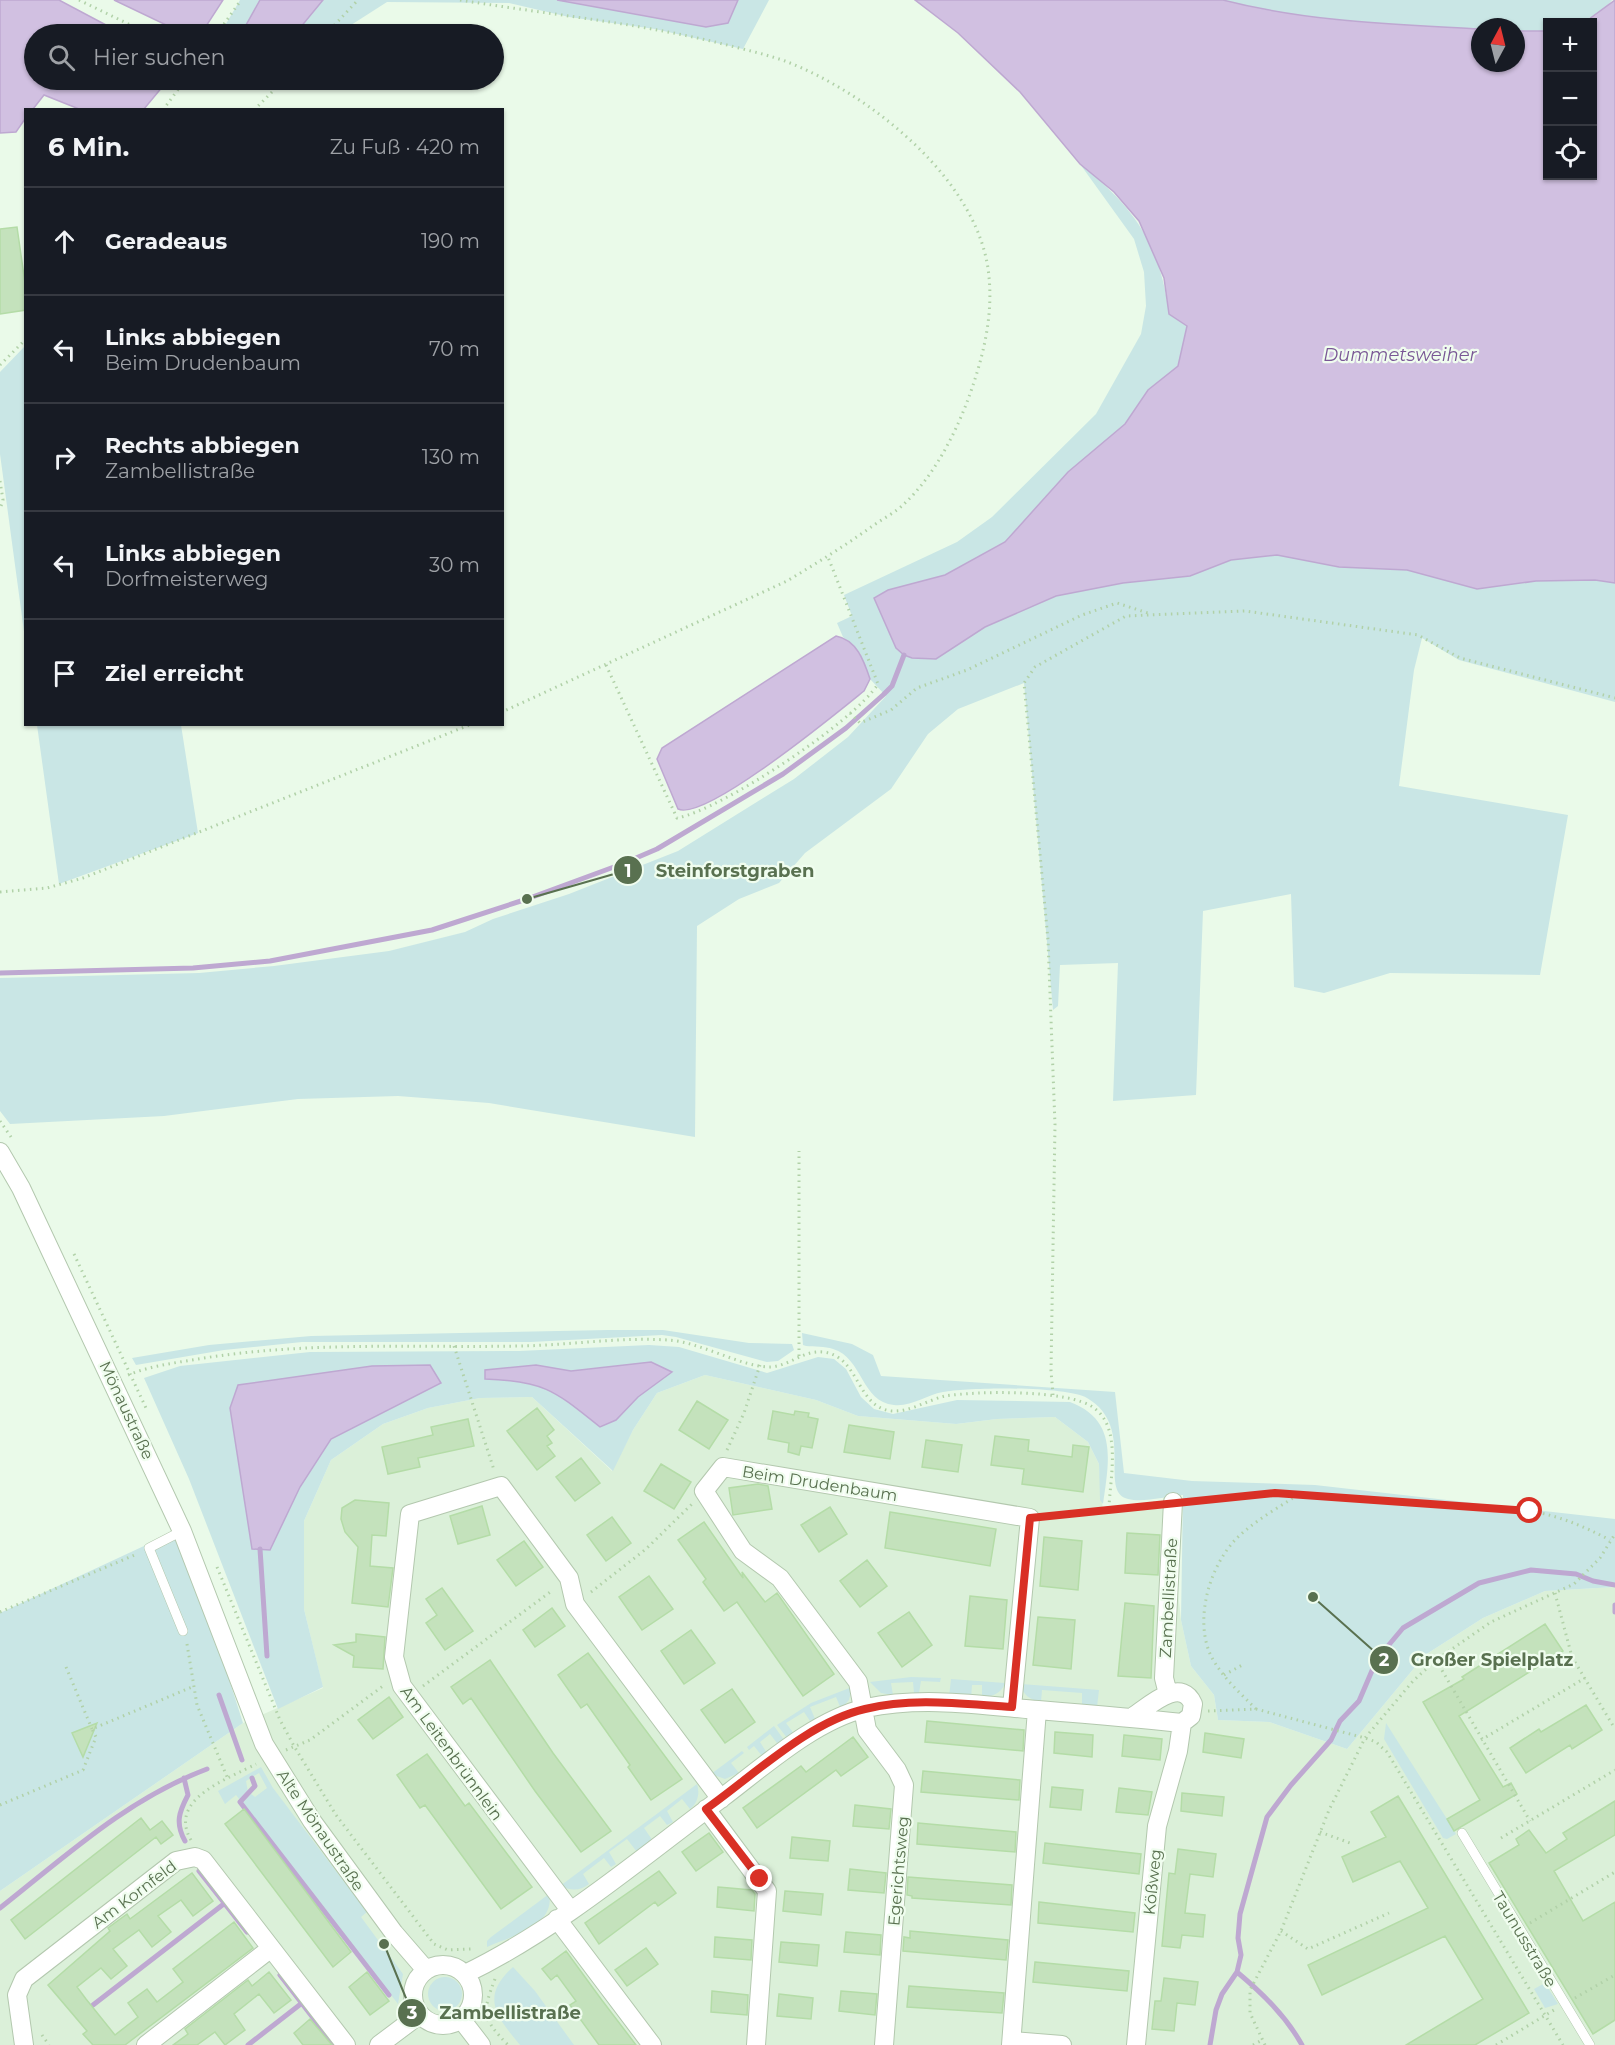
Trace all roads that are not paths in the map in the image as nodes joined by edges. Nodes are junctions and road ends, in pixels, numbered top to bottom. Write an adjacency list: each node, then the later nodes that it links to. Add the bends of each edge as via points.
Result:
1 (0, 1152): 3 (street, Mönaustraße, via 27,1198)
2 (1173, 1502): 6 (street, Zambellistraße, via 1164,1678)
3 (182, 1531): 4 (lane, via 149,1548); 5 (street, Mönaustraße)
4 (183, 1631)
5 (238, 1676): 16 (street, Alte Mönaustraße, via 264,1744 312,1821 393,1933)
6 (1168, 1694): 10 (street); 11 (street, via 1177,1692 1191,1698)
7 (1012, 1707): 8 (street, via 911,1702); 8 (street, Beim Drudenbaum, via 1030,1518 723,1467 704,1491 743,1551 780,1578 855,1678); 9 (street)
8 (863, 1709): 12 (street, via 824,1725); 28 (street, Egerichtsweg, via 867,1730 904,1785)
9 (1037, 1710): 10 (street); 20 (street)
10 (1134, 1716): 11 (street)
11 (1188, 1716): 30 (street, Kößweg, via 1157,1826)
12 (713, 1804): 14 (street); 14 (street, Am Leitenbrünnlein, via 575,1604 569,1578 501,1486 410,1514 394,1657 402,1686); 27 (street, via 767,1891)
13 (1462, 1833): 31 (lane, Taunusstraße)
14 (563, 1915): 17 (street); 26 (street, Am Leitenbrünnlein)
15 (270, 1949): 21 (street, Am Kornfeld, via 203,1860 195,1857 176,1861 24,1979 17,1995); 22 (street); 23 (street, Am Kornfeld)
16 (426, 1970): 17 (street, via 453,1966); 18 (street, via 413,1993)
17 (465, 1974): 19 (street, via 473,1997 470,2009)
18 (419, 2015): 19 (street, via 443,2025); 24 (street)
19 (461, 2019): 25 (street)
20 (1011, 2043): 29 (street)
21 (24, 2045)
22 (146, 2045)
23 (346, 2045)
24 (379, 2045)
25 (482, 2045)
26 (652, 2045)
27 (756, 2045)
28 (884, 2045)
29 (1062, 2045)
30 (1136, 2045)
31 (1590, 2045)

